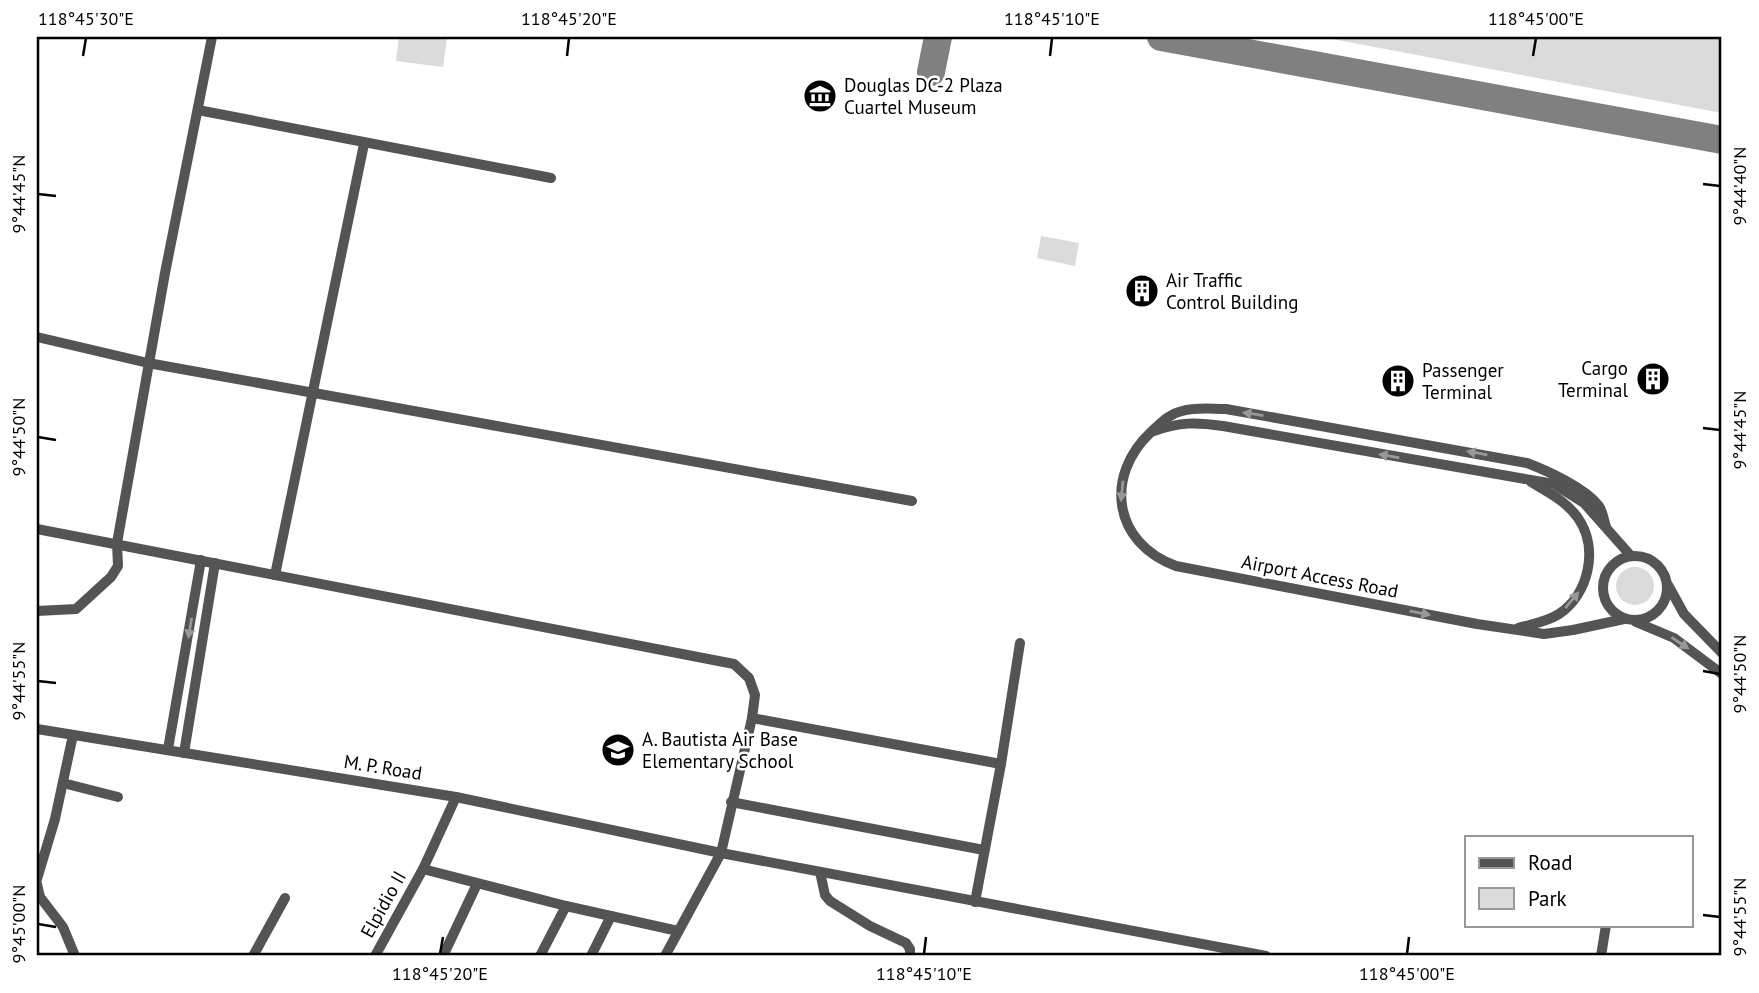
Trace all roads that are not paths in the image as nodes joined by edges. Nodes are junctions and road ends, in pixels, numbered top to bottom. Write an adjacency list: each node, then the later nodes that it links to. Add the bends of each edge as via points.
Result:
1 (212, 37): 2 (street)
2 (198, 110): 3 (street); 6 (street)
3 (364, 144): 4 (street); 7 (street)
4 (551, 178)
5 (37, 337): 6 (street)
6 (148, 363): 7 (street); 13 (street)
7 (313, 394): 10 (street); 17 (street)
8 (1151, 432): 9 (street, Airport Access Road, one-way to 8, via 1194,422); 11 (street, Airport Access Road, one-way to 8, via 1599,507 1570,484 1543,469 1496,456 1226,409 1183,410); 21 (street, Airport Access Road, one-way to 21, via 1129,459 1120,498 1136,539 1161,561)
9 (1528, 480): 11 (street, Airport Access Road, via 1562,488); 21 (street, one-way to 9, via 1552,619 1571,604 1583,586 1589,558 1578,518 1562,501)
10 (912, 501)
11 (1606, 527): 14 (street, Airport Access Road)
12 (37, 528): 13 (street)
13 (117, 543): 15 (street); 19 (street, via 118,566 76,609)
14 (1632, 556): 18 (street, via 1656,563); 20 (street, via 1608,570 1602,589 1608,607)
15 (201, 560): 16 (street); 28 (street, one-way to 28)
16 (215, 564): 17 (street); 29 (street)
17 (275, 575): 25 (street, via 734,664 749,678 755,695)
18 (1668, 586): 20 (street, via 1659,610); 23 (street, via 1684,614)
19 (37, 611)
20 (1629, 620): 21 (street, Airport Access Road, via 1558,633); 24 (street, one-way to 24, via 1674,638)
21 (1513, 630)
22 (1020, 643): 30 (street)
23 (1722, 653)
24 (1722, 674)
25 (752, 718): 30 (street); 34 (street)
26 (37, 729): 27 (street, M. P. Road)
27 (73, 735): 28 (street, M. P. Road); 31 (street)
28 (168, 749): 29 (street, M. P. Road)
29 (184, 752): 33 (street, M. P. Road)
30 (1001, 764): 35 (street)
31 (63, 783): 32 (street); 39 (street)
32 (118, 797)
33 (457, 797): 36 (street, M. P. Road); 37 (street, Elpidio II)
34 (731, 802): 35 (street); 36 (street)
35 (984, 850): 42 (street)
36 (720, 853): 38 (street, M. P. Road); 46 (street)
37 (423, 869): 40 (street); 50 (street, Elpidio II)
38 (820, 872): 42 (street, M. P. Road); 55 (street, via 830,901 906,943)
39 (37, 882): 48 (street, via 40,897 63,927)
40 (477, 884): 43 (street); 51 (street)
41 (285, 898): 49 (street)
42 (975, 902): 47 (street, M. P. Road)
43 (565, 906): 44 (street); 52 (street)
44 (611, 916): 46 (street); 53 (street)
45 (1606, 926): 58 (street)
46 (678, 931): 54 (street)
47 (1206, 945): 56 (street); 57 (street, M. P. Road)
48 (75, 956)
49 (253, 956)
50 (375, 956)
51 (443, 956)
52 (540, 956)
53 (592, 956)
54 (665, 956)
55 (910, 956)
56 (1202, 956)
57 (1266, 956)
58 (1601, 956)

